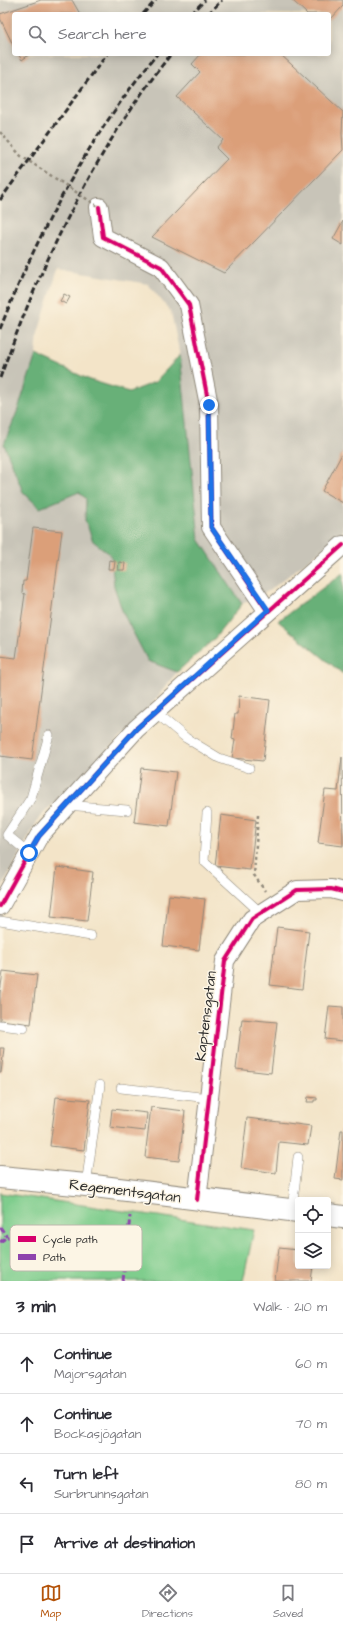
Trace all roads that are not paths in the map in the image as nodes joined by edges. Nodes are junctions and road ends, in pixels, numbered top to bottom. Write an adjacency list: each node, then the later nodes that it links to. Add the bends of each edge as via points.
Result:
1 (99, 207): 3 (street, via 103,237 161,267 189,305 209,405 211,527)
2 (343, 545): 3 (street)
3 (268, 610): 4 (street)
4 (155, 712): 6 (lane, via 186,738 219,758); 7 (street)
5 (49, 735): 10 (lane, via 31,798)
6 (249, 768)
7 (66, 805): 8 (lane); 11 (street, via 39,836)
8 (127, 810)
9 (208, 813): 14 (lane, via 204,861)
10 (3, 832): 11 (lane)
11 (29, 853): 13 (street)
12 (343, 892): 14 (street, Kaptensgatan, via 331,889 297,890)
13 (0, 906)
14 (267, 909): 21 (street, Kaptensgatan, via 252,919 225,961)
15 (0, 920): 16 (lane)
16 (91, 936)
17 (0, 1025): 18 (lane)
18 (24, 1028)
19 (100, 1086): 24 (lane)
20 (122, 1088): 21 (lane)
21 (209, 1098): 26 (street, Kaptensgatan)
22 (298, 1157): 25 (lane)
23 (0, 1177): 24 (street, Regementsgatan)
24 (86, 1185): 26 (street, Regementsgatan)
25 (296, 1197)
26 (197, 1200): 27 (street, Regementsgatan)
27 (295, 1211)
28 (331, 1215): 29 (street)
29 (343, 1217)

